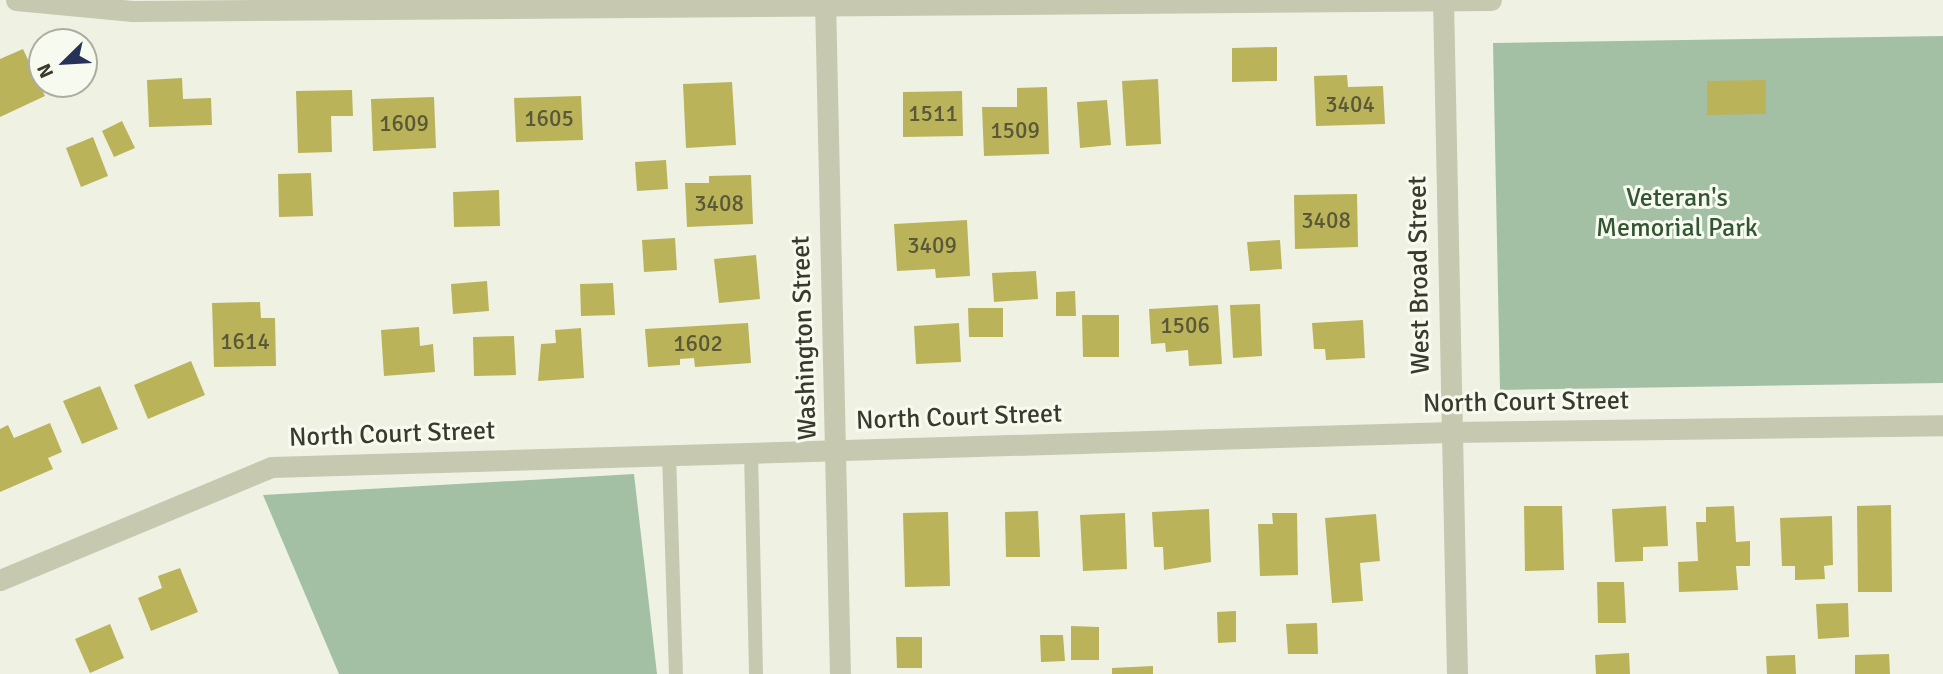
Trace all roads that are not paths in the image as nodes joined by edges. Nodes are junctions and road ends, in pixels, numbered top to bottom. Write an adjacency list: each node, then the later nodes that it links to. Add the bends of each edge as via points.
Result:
1 (6, 0): 5 (street)
2 (16, 0): 6 (street, via 132,11)
3 (1491, 0): 4 (street)
4 (1443, 1): 6 (street); 8 (street, West Broad Street)
5 (0, 2)
6 (825, 3): 9 (street, Washington Street)
7 (1943, 425): 8 (street, North Court Street)
8 (1451, 432): 9 (street, North Court Street); 16 (street, West Broad Street)
9 (836, 449): 10 (street, North Court Street); 15 (street, Washington Street)
10 (751, 452): 11 (street, North Court Street); 14 (lane)
11 (669, 454): 12 (street, North Court Street, via 271,467); 13 (lane)
12 (0, 580)
13 (676, 674)
14 (756, 674)
15 (840, 674)
16 (1457, 674)

